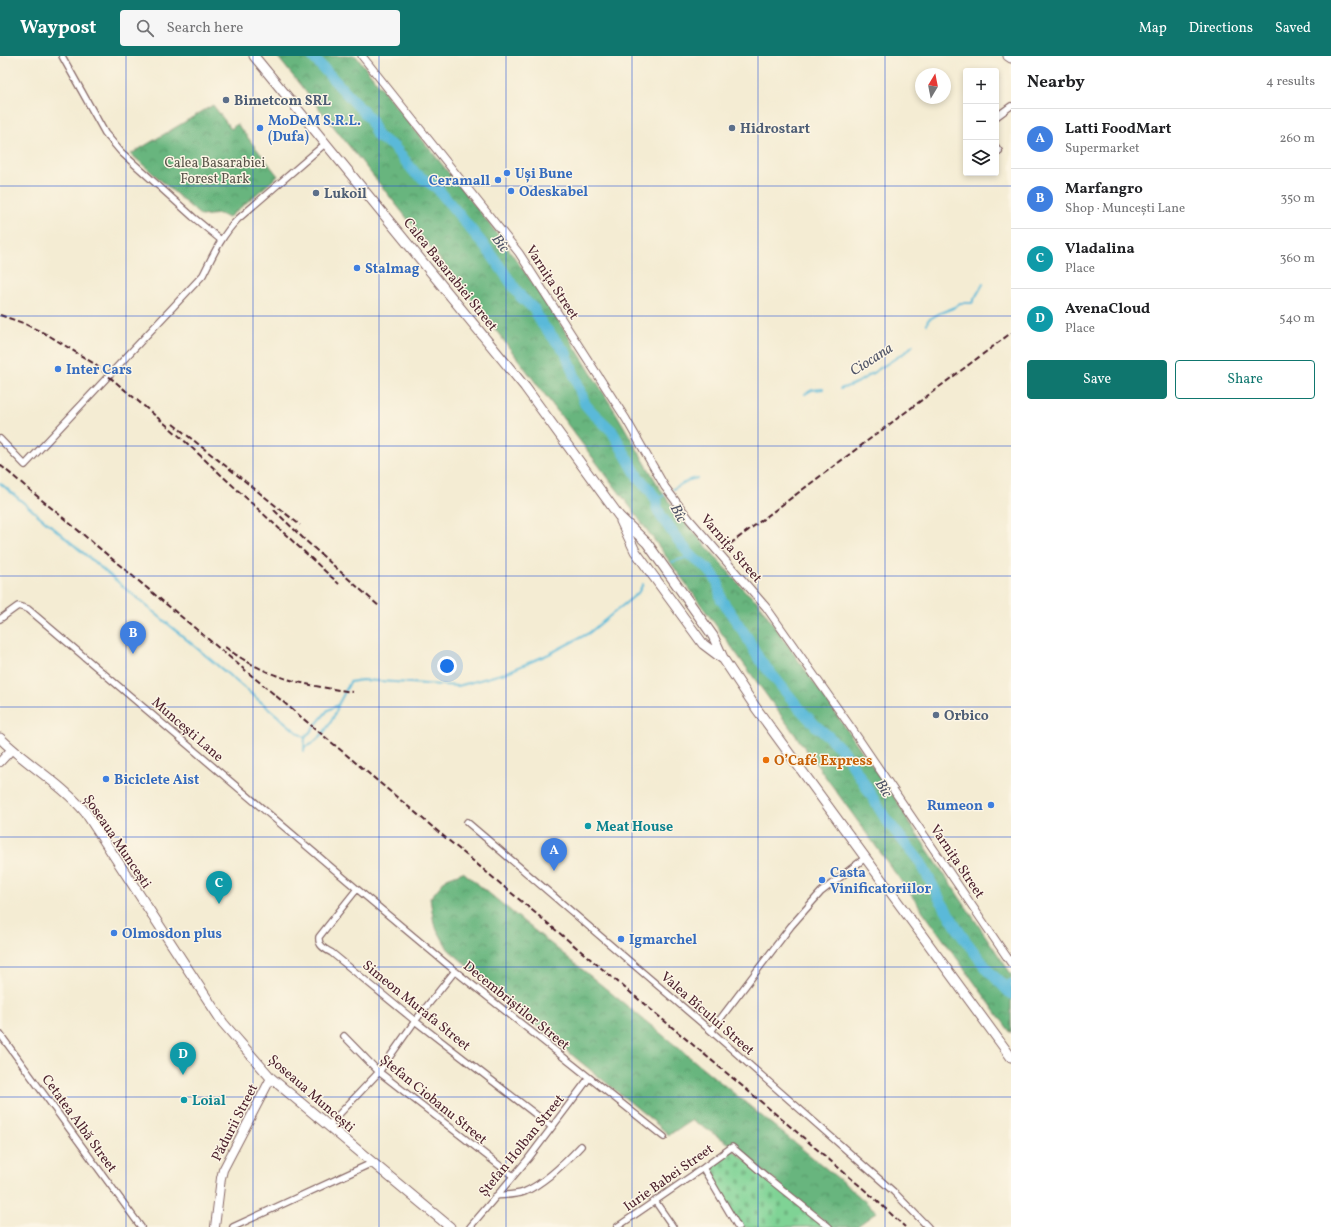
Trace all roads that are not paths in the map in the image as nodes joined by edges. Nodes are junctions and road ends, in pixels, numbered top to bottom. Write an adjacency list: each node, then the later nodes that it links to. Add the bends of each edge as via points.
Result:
1 (62, 56): 9 (street, via 110,140)
2 (254, 56): 8 (main road, Calea Basarabiei Street)
3 (362, 56): 24 (street, Varnița Street, via 519,253 626,418 665,487 766,607 855,732)
4 (1008, 56): 5 (main road)
5 (1011, 58)
6 (1011, 106): 7 (street)
7 (999, 116)
8 (326, 143): 9 (street, via 238,219); 11 (main road, Calea Basarabiei Street, via 526,387)
9 (221, 240): 10 (street, via 202,275 26,466)
10 (0, 439)
11 (619, 516): 12 (main road, Calea Basarabiei Street); 13 (main road, Calea Basarabiei Street)
12 (647, 543): 13 (main road); 14 (main road, Calea Basarabiei Street)
13 (635, 551): 16 (main road, Calea Basarabiei Street)
14 (699, 615): 16 (main road, via 694,622); 17 (main road, Calea Basarabiei Street, via 713,636)
15 (0, 619): 23 (street, Muncești Lane, via 18,606 28,609)
16 (688, 622): 17 (main road, Calea Basarabiei Street, via 703,644)
17 (724, 660): 22 (main road, Calea Basarabiei Street)
18 (0, 738): 19 (main road, Șoseaua Muncești)
19 (12, 750): 20 (main road); 33 (main road, Șoseaua Muncești, via 62,788 82,809 222,1024)
20 (0, 762)
21 (468, 822): 27 (street, Valea Bîcului Street)
22 (865, 858): 27 (street, via 821,892 791,926); 30 (main road, Calea Basarabiei Street)
23 (357, 890): 25 (street, Decembriștilor Street); 26 (street, Simeon Murafa Street, via 319,937 320,945)
24 (1011, 963)
25 (455, 971): 26 (street); 34 (street, Decembriștilor Street)
26 (415, 1021): 32 (street); 36 (street, Simeon Murafa Street)
27 (711, 1031): 53 (street, Valea Bîcului Street, via 894,1192)
28 (0, 1034): 44 (street, Cetatea Albă Street)
29 (344, 1036): 32 (street, Ștefan Ciobanu Street)
30 (1008, 1054): 31 (main road, Calea Basarabiei Street)
31 (1011, 1061)
32 (379, 1072): 35 (street); 41 (street, Ștefan Ciobanu Street)
33 (271, 1078): 35 (main road, Șoseaua Muncești); 45 (main road, Pădurii Street, via 223,1170)
34 (589, 1078): 36 (street, Ștefan Holban Street); 37 (street, Decembriștilor Street)
35 (328, 1126): 39 (main road, Șoseaua Muncești)
36 (552, 1128): 41 (street, Ștefan Holban Street)
37 (664, 1137)
38 (581, 1146): 42 (street, via 549,1175 524,1192)
39 (372, 1163): 46 (street); 47 (main road, Șoseaua Muncești)
40 (703, 1168): 43 (street, Iurie Babei Street); 51 (street); 52 (street, Iurie Babei Street, via 732,1147)
41 (513, 1176): 42 (street, Ștefan Holban Street)
42 (496, 1196): 48 (street, Ștefan Holban Street)
43 (655, 1201): 49 (street, Iurie Babei Street); 50 (street)
44 (141, 1227)
45 (215, 1227)
46 (233, 1227)
47 (450, 1227)
48 (470, 1227)
49 (617, 1227)
50 (673, 1227)
51 (738, 1227)
52 (829, 1227)
53 (928, 1227)

